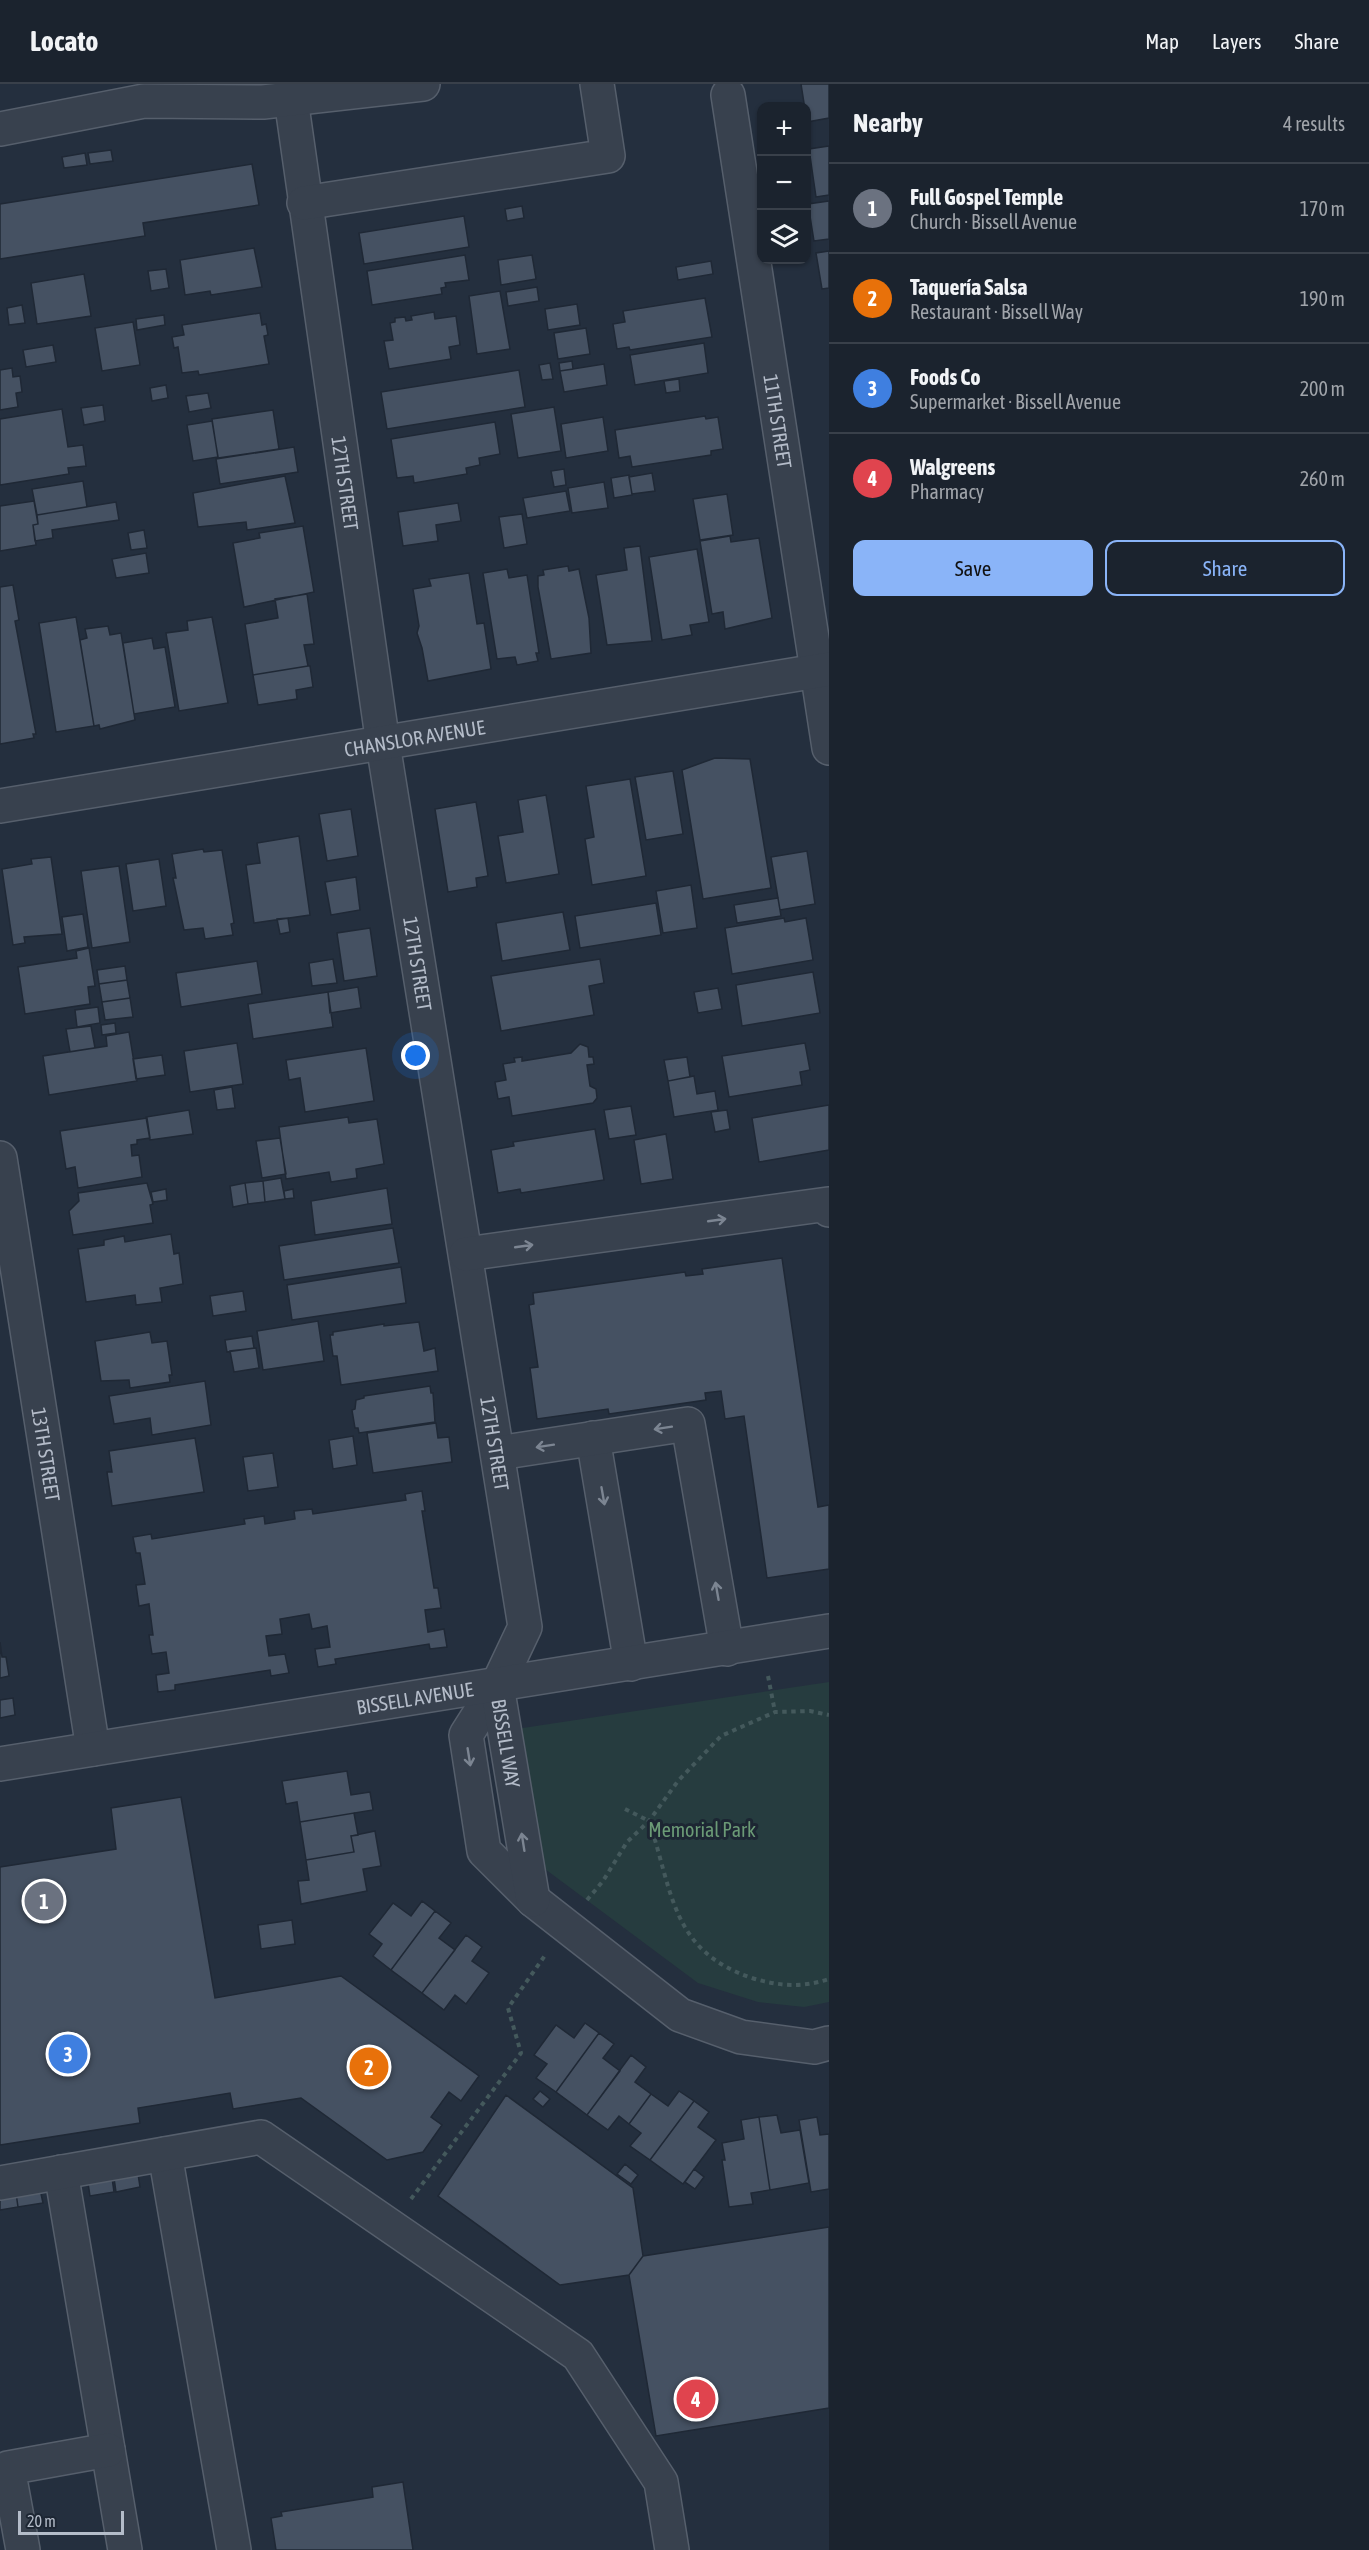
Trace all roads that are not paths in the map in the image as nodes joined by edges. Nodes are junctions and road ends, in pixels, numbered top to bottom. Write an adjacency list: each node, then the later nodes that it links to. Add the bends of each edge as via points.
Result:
1 (423, 84): 4 (street)
2 (597, 84): 6 (street, via 608,156)
3 (729, 95): 7 (street, 11TH STREET)
4 (291, 99): 5 (street, via 144,101); 6 (street, 12TH STREET)
5 (0, 129)
6 (304, 202): 8 (street, 12TH STREET)
7 (823, 670): 8 (street, CHANSLOR AVENUE); 9 (street, 11TH STREET)
8 (383, 744): 10 (street, CHANSLOR AVENUE); 13 (street, 12TH STREET)
9 (829, 748)
10 (0, 806)
11 (0, 1158): 20 (street, 13TH STREET)
12 (829, 1206): 13 (street, one-way to 12)
13 (466, 1254): 15 (street, 12TH STREET)
14 (593, 1438): 15 (street, one-way to 15); 17 (street, one-way to 14, via 688,1424); 18 (street, one-way to 18)
15 (498, 1453): 19 (street, 12TH STREET, via 525,1627)
16 (829, 1632): 17 (street, BISSELL AVENUE)
17 (727, 1649): 18 (street, BISSELL AVENUE)
18 (631, 1664): 19 (street, BISSELL AVENUE)
19 (497, 1686): 20 (street, BISSELL AVENUE); 22 (street, BISSELL WAY, via 533,1900 680,2015 741,2037 814,2047)
20 (93, 1749): 21 (street, BISSELL AVENUE)
21 (0, 1764)
22 (829, 2043)
23 (165, 2154): 24 (street); 29 (street); 30 (street, via 261,2137 578,2355 661,2482)
24 (61, 2172): 25 (street); 26 (street)
25 (0, 2183)
26 (108, 2450): 27 (street, via 8,2469); 28 (street)
27 (23, 2550)
28 (124, 2550)
29 (234, 2550)
30 (672, 2550)

